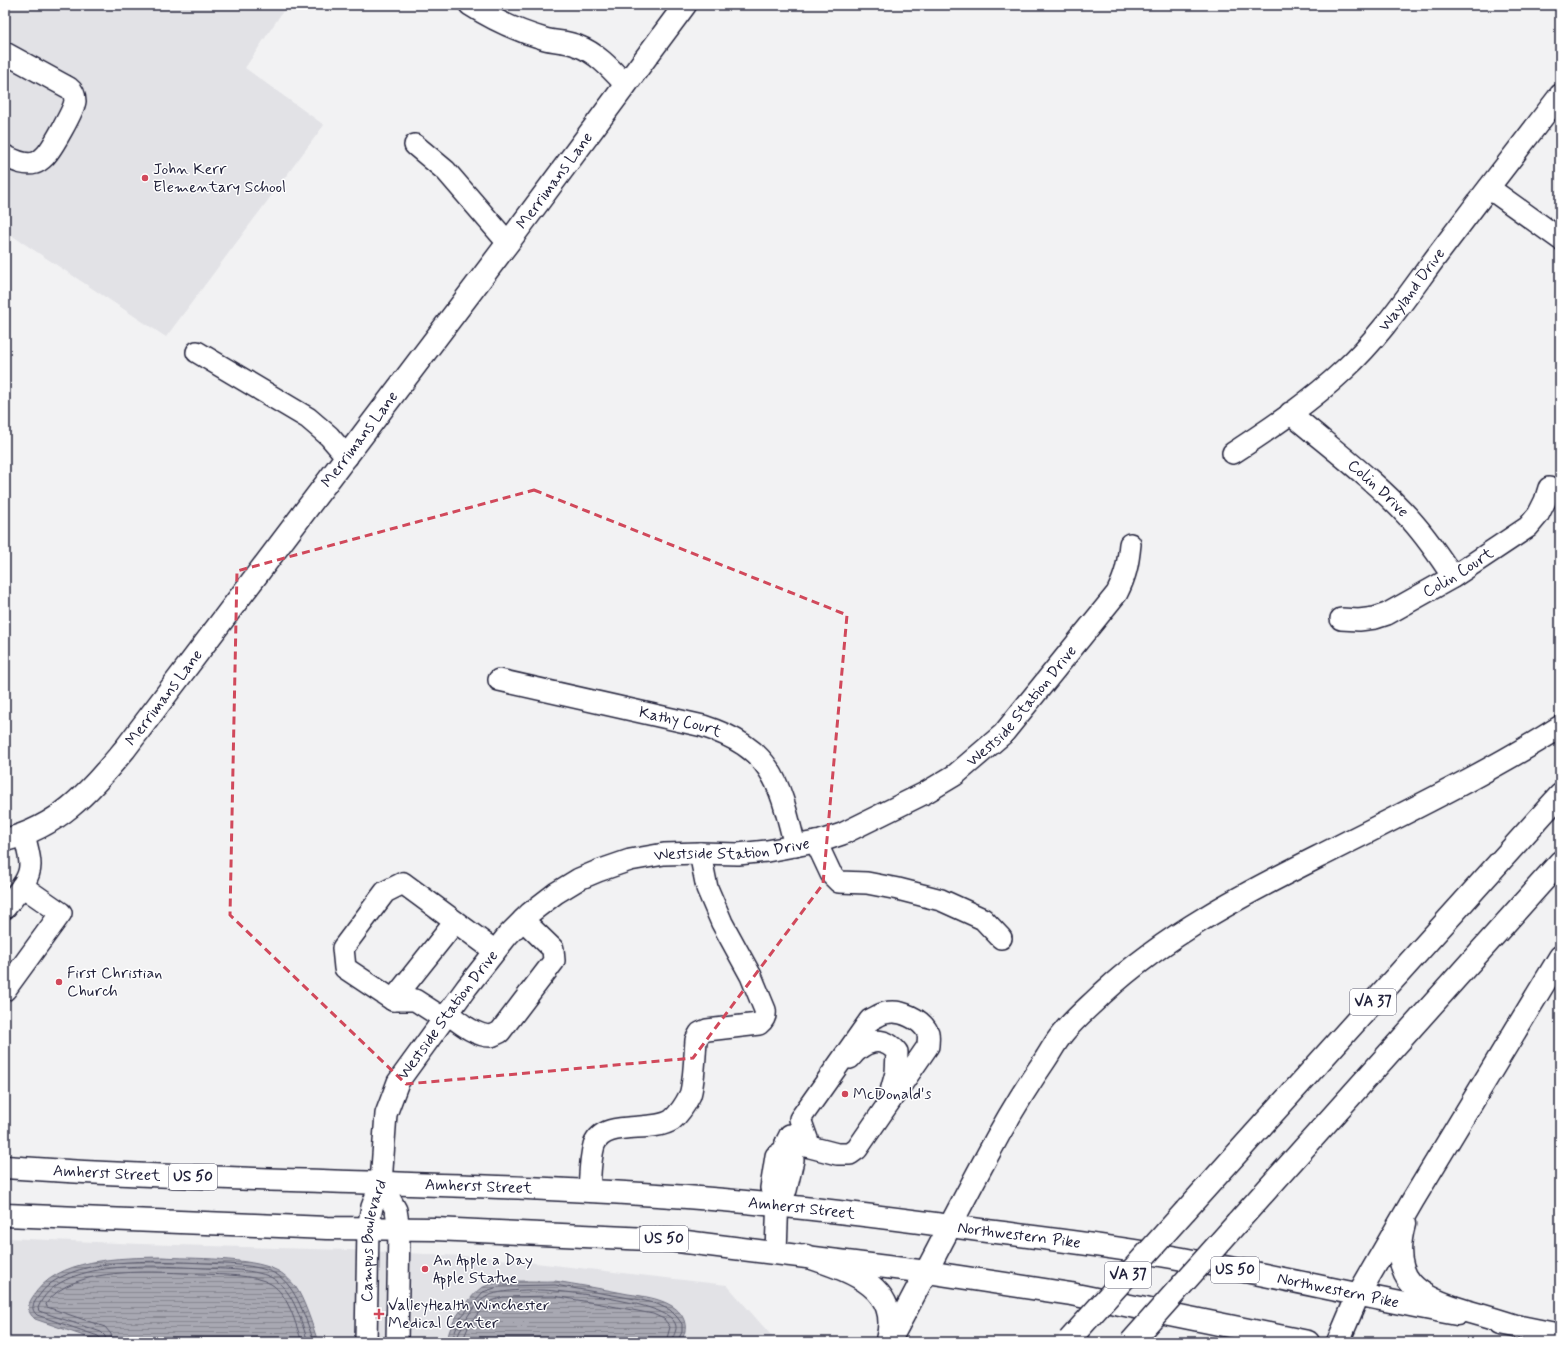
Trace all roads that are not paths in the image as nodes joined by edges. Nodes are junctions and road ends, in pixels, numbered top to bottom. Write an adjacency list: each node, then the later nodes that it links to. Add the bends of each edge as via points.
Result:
1 (470, 5): 4 (street, via 522,33 578,45 601,60)
2 (685, 5): 4 (main road, Merrimans Lane)
3 (5, 53): 7 (street, via 69,88 75,102 44,158 27,164)
4 (626, 84): 10 (main road, Merrimans Lane)
5 (1560, 95): 8 (street, Wayland Drive)
6 (415, 145): 10 (street, via 446,172)
7 (5, 156)
8 (1489, 188): 9 (street); 12 (street, Wayland Drive, via 1406,300 1370,342 1344,370)
9 (1560, 239)
10 (508, 244): 14 (main road, Merrimans Lane)
11 (197, 352): 14 (street, via 308,418)
12 (1290, 413): 13 (street, Wayland Drive); 17 (street, Colin Drive, via 1384,493 1412,521)
13 (1233, 453)
14 (347, 456): 22 (main road, Merrimans Lane, via 125,749 92,788 62,814)
15 (1549, 488): 17 (street, Colin Court, via 1538,515 1528,527)
16 (1130, 544): 23 (street, Westside Station Drive, via 1128,568 1117,593 1003,734 955,775 925,793 842,834)
17 (1453, 577): 18 (street, Colin Court, via 1387,614 1359,620)
18 (1341, 618)
19 (499, 680): 24 (street, Kathy Court, via 723,732 751,749 772,772 785,805)
20 (1560, 727): 47 (main road, via 1450,790 1227,904 1190,926 1135,965 1063,1033 1008,1118)
21 (1560, 795): 56 (main road, VA 37, bridge)
22 (15, 837): 27 (street, via 30,864 29,873)
23 (816, 842): 24 (street, Westside Station Drive); 31 (street, via 831,874 840,882 867,883 941,900 983,919)
24 (795, 846): 25 (street, Westside Station Drive, via 738,854)
25 (700, 853): 29 (street, Westside Station Drive, via 664,854 630,860 598,871 556,893); 43 (street, via 707,888 722,923 751,976 765,1015 759,1024 700,1033 696,1040 690,1094 682,1108 672,1120 656,1126 609,1130 601,1134 595,1144)
26 (1560, 862): 61 (main road, VA 37, bridge)
27 (22, 886): 28 (street); 34 (street, via 61,913)
28 (5, 908)
29 (523, 920): 32 (street, Westside Station Drive); 36 (street, via 553,949 554,961 500,1032 491,1036 479,1033)
30 (455, 922): 32 (street); 35 (street); 35 (street, via 403,883 385,892 343,948 345,968)
31 (1002, 938)
32 (495, 952): 36 (street, Westside Station Drive)
33 (1560, 957): 45 (main road)
34 (5, 990)
35 (393, 1000): 36 (street, via 415,1000)
36 (445, 1016): 42 (street, Westside Station Drive, via 398,1082 386,1114)
37 (887, 1107): 38 (street, via 896,1073 897,1052 892,1045 879,1041 862,1045 854,1052 815,1107); 38 (street, via 928,1046 929,1035 924,1026 911,1016 895,1013 885,1013 870,1020); 40 (street, via 857,1149 850,1154 837,1154)
38 (802, 1115): 39 (street); 40 (street)
39 (786, 1147): 40 (street); 44 (street, via 776,1156 774,1162 771,1188)
40 (810, 1147)
41 (5, 1167): 42 (main road, Amherst Street / US 50, via 224,1179)
42 (381, 1183): 43 (main road, Amherst Street / US 50); 48 (street, Campus Boulevard); 49 (street, Campus Boulevard, via 396,1210)
43 (589, 1190): 44 (main road, Amherst Street / US 50)
44 (777, 1200): 47 (main road, Amherst Street / US 50); 50 (street)
45 (1412, 1200): 53 (main road); 54 (main road, via 1400,1240 1402,1267 1407,1279 1427,1297)
46 (5, 1215): 48 (main road, US 50)
47 (950, 1225): 52 (main road); 53 (main road, Northwestern Pike / US 50, via 1183,1259)
48 (368, 1228): 49 (main road, US 50); 57 (street, Campus Boulevard)
49 (399, 1229): 50 (main road, US 50, via 670,1240); 58 (street, Campus Boulevard)
50 (776, 1252): 51 (main road, US 50)
51 (806, 1256): 52 (main road, US 50); 59 (main road, via 841,1268 866,1281 876,1290 888,1310 890,1322)
52 (927, 1272): 60 (main road); 62 (main road, US 50, via 1071,1294)
53 (1358, 1295): 54 (main road, Northwestern Pike / US 50); 63 (main road)
54 (1519, 1327): 55 (main road, Northwestern Pike / US 50)
55 (1560, 1335)
56 (1069, 1341)
57 (366, 1342)
58 (397, 1342)
59 (886, 1342)
60 (889, 1342)
61 (1131, 1342)
62 (1308, 1342)
63 (1338, 1342)

